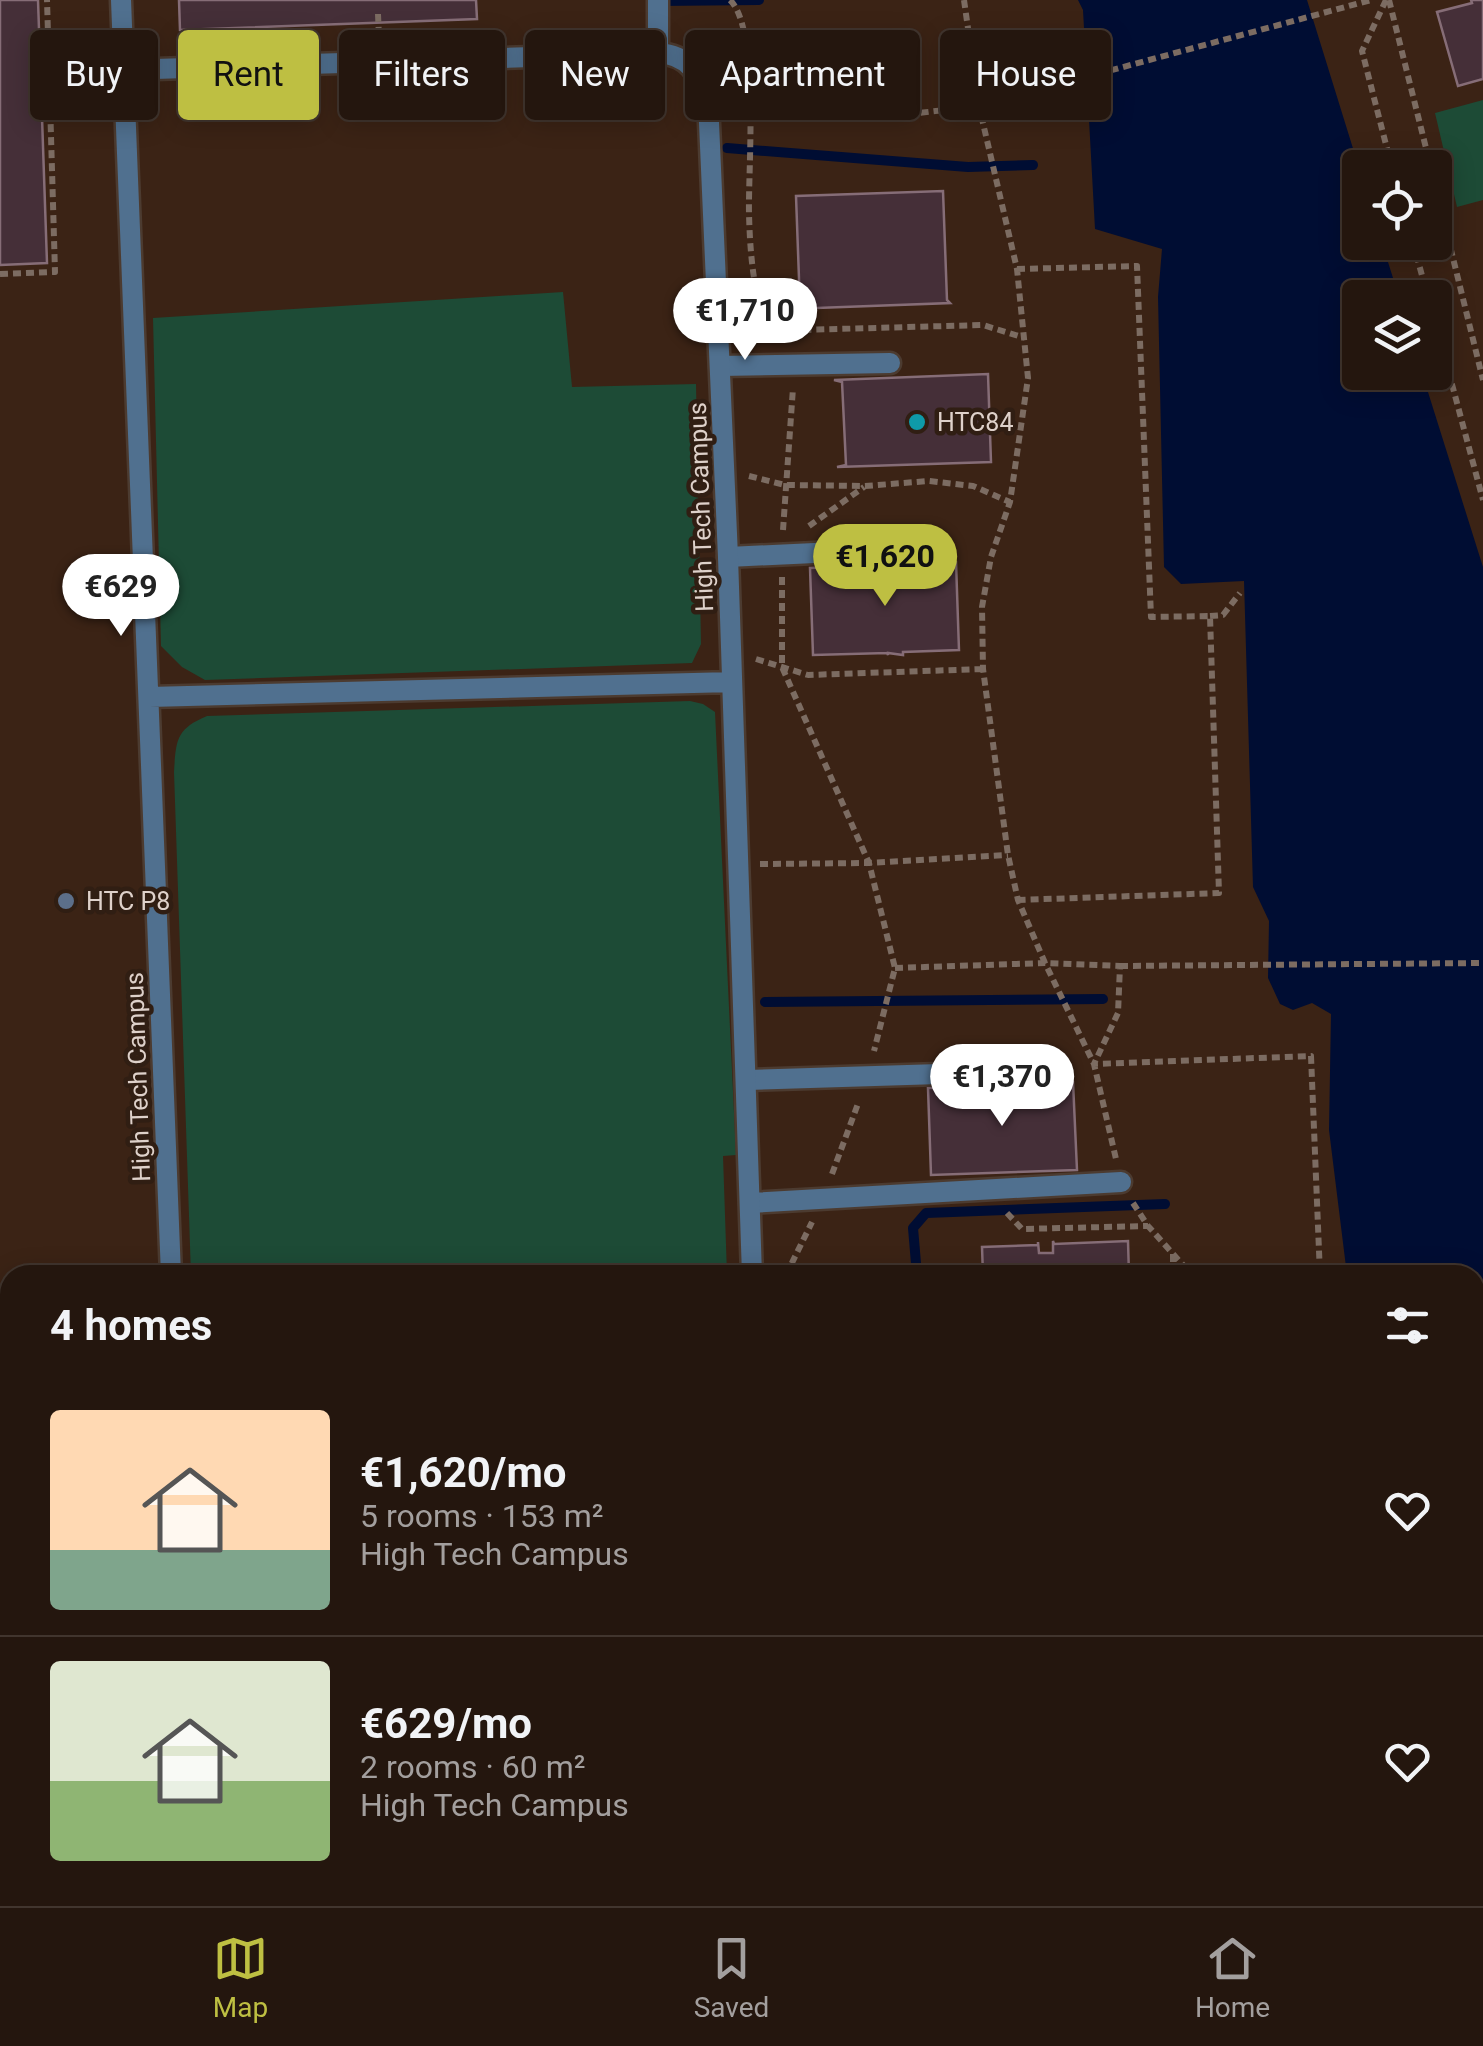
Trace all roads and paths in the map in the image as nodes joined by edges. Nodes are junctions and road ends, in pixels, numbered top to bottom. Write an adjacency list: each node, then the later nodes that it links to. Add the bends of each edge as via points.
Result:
1 (47, 0): 23 (path, via 55,272)
2 (121, 0): 8 (street, High Tech Campus)
3 (658, 0): 9 (street)
4 (730, 0): 10 (path)
5 (1371, 0): 14 (path)
6 (1388, 0): 19 (path, via 1362,51); 20 (path)
7 (965, 4): 11 (path)
8 (122, 30)
9 (658, 30)
10 (742, 30)
11 (969, 30)
12 (525, 55): 13 (street)
13 (158, 69)
14 (1111, 71)
15 (126, 120): 47 (street, High Tech Campus)
16 (709, 120): 24 (street, High Tech Campus)
17 (750, 120): 25 (path, via 752,258)
18 (982, 120): 22 (path)
19 (1387, 150)
20 (1426, 150)
21 (1452, 250): 27 (path)
22 (1022, 269): 26 (path); 42 (path, via 1137,266 1151,617)
23 (0, 274)
24 (717, 304): 25 (path); 30 (street, High Tech Campus)
25 (762, 318): 26 (path, via 800,330 983,325); 29 (path)
26 (1024, 338): 37 (path, via 1028,378)
27 (1481, 362): 31 (path)
28 (890, 363): 29 (street)
29 (789, 365): 30 (street); 34 (path)
30 (720, 366): 33 (street, High Tech Campus)
31 (1483, 380)
32 (1452, 384): 36 (path)
33 (724, 469): 34 (path); 40 (street, High Tech Campus)
34 (784, 485): 35 (path); 38 (path)
35 (865, 486): 37 (path, via 929,481 974,486); 38 (path)
36 (1483, 500)
37 (1010, 502): 45 (path, via 982,608)
38 (782, 550): 39 (street); 40 (street); 44 (path)
39 (857, 551)
40 (728, 557): 43 (street, High Tech Campus)
41 (1240, 592): 42 (path, via 1224,616)
42 (1210, 616): 51 (path, via 1219,893)
43 (731, 652): 44 (path); 46 (street, High Tech Campus)
44 (782, 667): 45 (path, via 808,674); 49 (path)
45 (984, 669): 48 (path)
46 (732, 682): 47 (street); 50 (street, High Tech Campus)
47 (149, 697): 65 (street, High Tech Campus)
48 (1008, 855): 49 (path); 51 (path)
49 (869, 863): 50 (path); 55 (path)
50 (739, 864): 59 (street, High Tech Campus)
51 (1018, 900): 52 (path)
52 (1045, 963): 54 (path); 55 (path); 56 (path)
53 (1483, 963): 54 (path)
54 (1120, 966): 56 (path, via 1118,1013)
55 (894, 968): 58 (path)
56 (1094, 1064): 60 (path); 70 (path, via 1311,1056)
57 (972, 1073): 58 (street)
58 (868, 1075): 59 (street); 61 (path)
59 (747, 1080): 62 (street, High Tech Campus)
60 (1121, 1182): 61 (street)
61 (822, 1200): 62 (street); 67 (path)
62 (750, 1204): 66 (street, High Tech Campus)
63 (1014, 1223): 64 (path, via 1022,1229 1147,1222)
64 (1173, 1254): 68 (path); 69 (path)
65 (171, 1265)
66 (752, 1265)
67 (791, 1265)
68 (1173, 1265)
69 (1183, 1265)
70 (1320, 1265)

